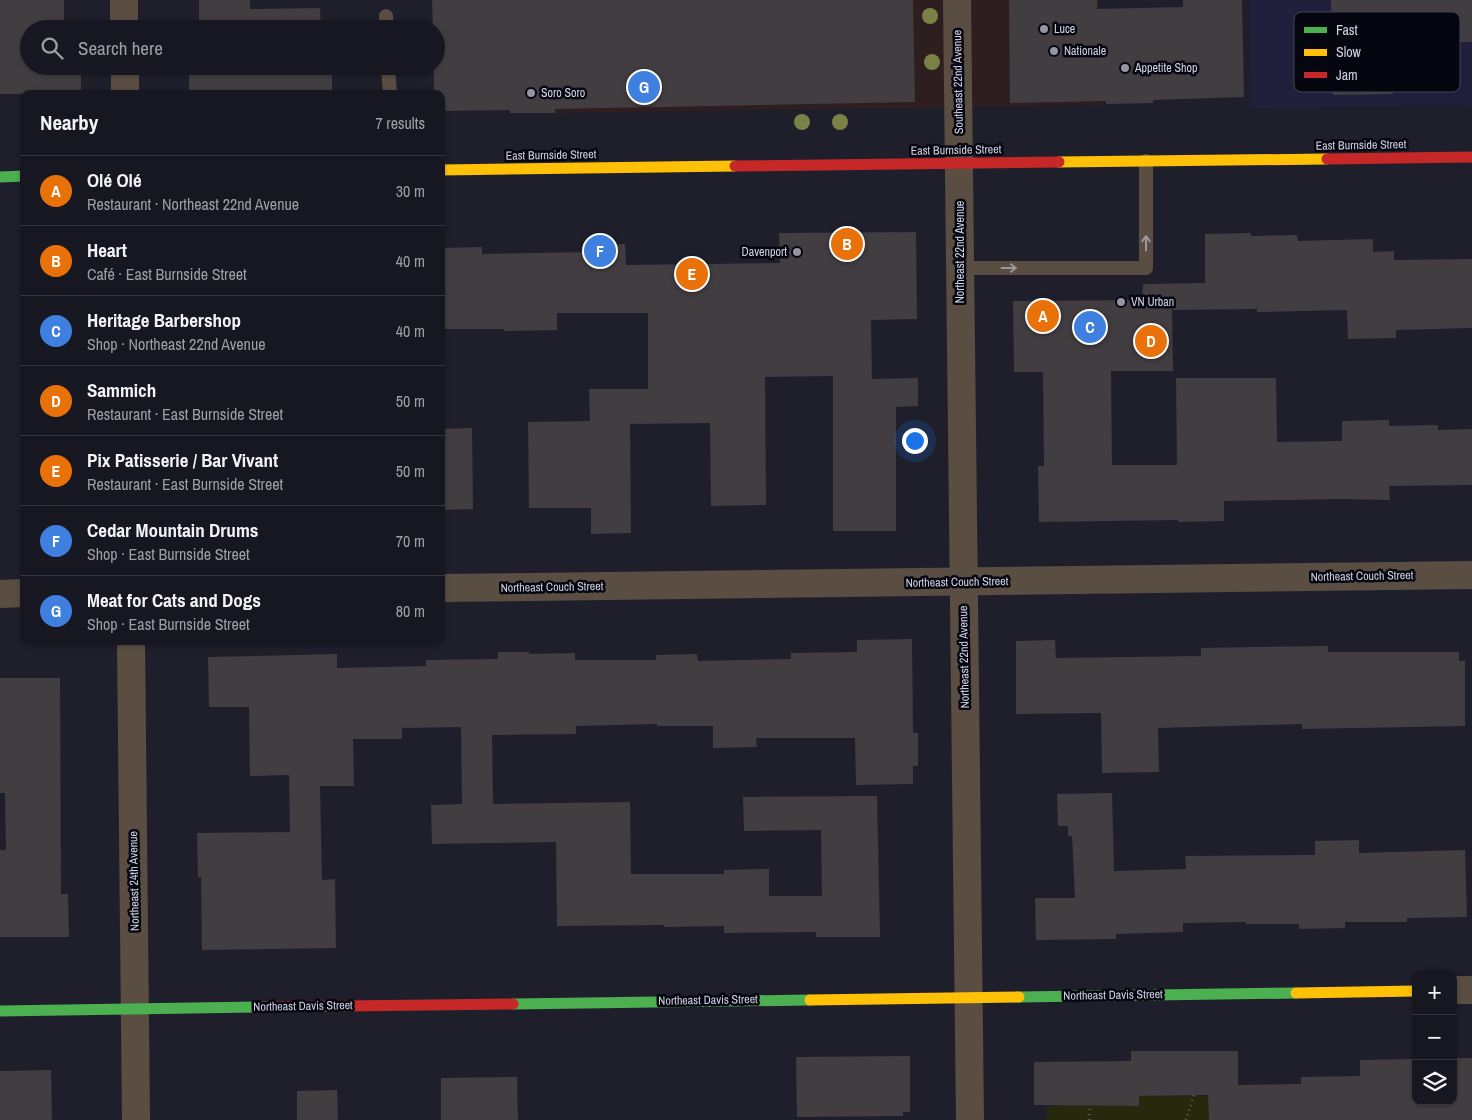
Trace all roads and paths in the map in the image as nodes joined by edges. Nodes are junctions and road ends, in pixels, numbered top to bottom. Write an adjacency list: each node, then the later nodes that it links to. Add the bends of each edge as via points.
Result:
1 (124, 0): 3 (street)
2 (957, 0): 10 (street, Southeast 22nd Avenue)
3 (124, 20)
4 (125, 75): 6 (street)
5 (389, 75): 7 (lane)
6 (126, 90)
7 (390, 90)
8 (1472, 157): 9 (street, East Burnside Street)
9 (1146, 162): 10 (street, East Burnside Street); 14 (lane, one-way to 9, via 1146,268)
10 (960, 164): 11 (street, East Burnside Street); 14 (street, Northeast 22nd Avenue)
11 (445, 170)
12 (20, 176): 13 (street)
13 (0, 177)
14 (960, 268): 16 (street, Northeast 22nd Avenue)
15 (1472, 575): 16 (street, Northeast Couch Street)
16 (964, 582): 17 (street, Northeast Couch Street); 24 (street, Northeast 22nd Avenue)
17 (445, 588)
18 (20, 593): 19 (street)
19 (0, 594)
20 (131, 645): 25 (street, Northeast 24th Avenue)
21 (1457, 990): 22 (street)
22 (1472, 990)
23 (1412, 991): 24 (street, Northeast Davis Street)
24 (969, 996): 25 (street, Northeast Davis Street); 30 (street, Northeast 22nd Avenue)
25 (135, 1009): 26 (street, Northeast Davis Street); 29 (street, Northeast 24th Avenue)
26 (0, 1010)
27 (1194, 1095): 32 (path)
28 (1090, 1106): 31 (path)
29 (136, 1120)
30 (970, 1120)
31 (1089, 1120)
32 (1186, 1120)

